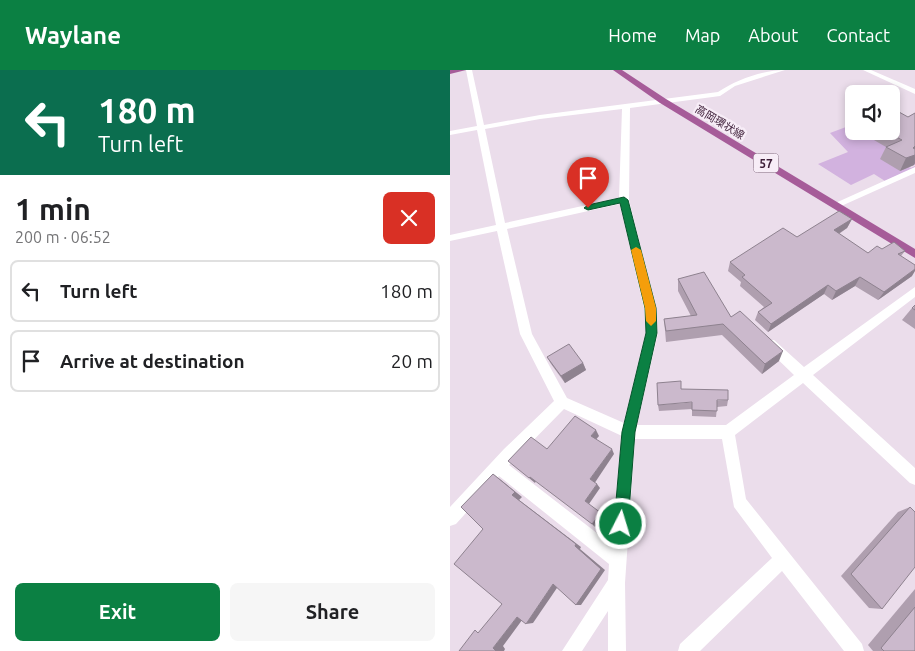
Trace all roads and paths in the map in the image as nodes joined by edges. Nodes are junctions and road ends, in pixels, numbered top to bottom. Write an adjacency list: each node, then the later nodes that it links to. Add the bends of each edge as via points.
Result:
1 (462, 70): 7 (main road)
2 (470, 70): 12 (street)
3 (617, 70): 10 (main road, 高岡環状線 / 57)
4 (753, 70): 8 (street)
5 (782, 70): 8 (street)
6 (866, 70): 9 (street)
7 (450, 72)
8 (762, 76): 10 (street, via 732,85 720,94)
9 (915, 92)
10 (663, 101): 11 (street); 16 (main road, 高岡環状線 / 57)
11 (626, 106): 12 (street); 15 (street)
12 (482, 127): 13 (street); 17 (street)
13 (450, 133)
14 (915, 170): 16 (street)
15 (624, 200): 17 (street); 24 (street, via 650,308 652,333)
16 (836, 205): 19 (main road, 高岡環状線 / 57)
17 (501, 226): 18 (street); 23 (street, via 526,334)
18 (450, 238)
19 (915, 254)
20 (915, 291): 22 (street)
21 (764, 337): 22 (street)
22 (805, 375): 25 (street); 27 (street)
23 (562, 402): 24 (street); 26 (street)
24 (629, 432): 25 (street); 30 (street)
25 (728, 432): 29 (street, via 739,502)
26 (498, 466): 28 (street); 30 (street)
27 (915, 478)
28 (450, 518)
29 (783, 559): 34 (street); 35 (street)
30 (618, 560): 31 (street)
31 (616, 583): 32 (street); 33 (street)
32 (571, 651)
33 (617, 651)
34 (686, 651)
35 (855, 651)

